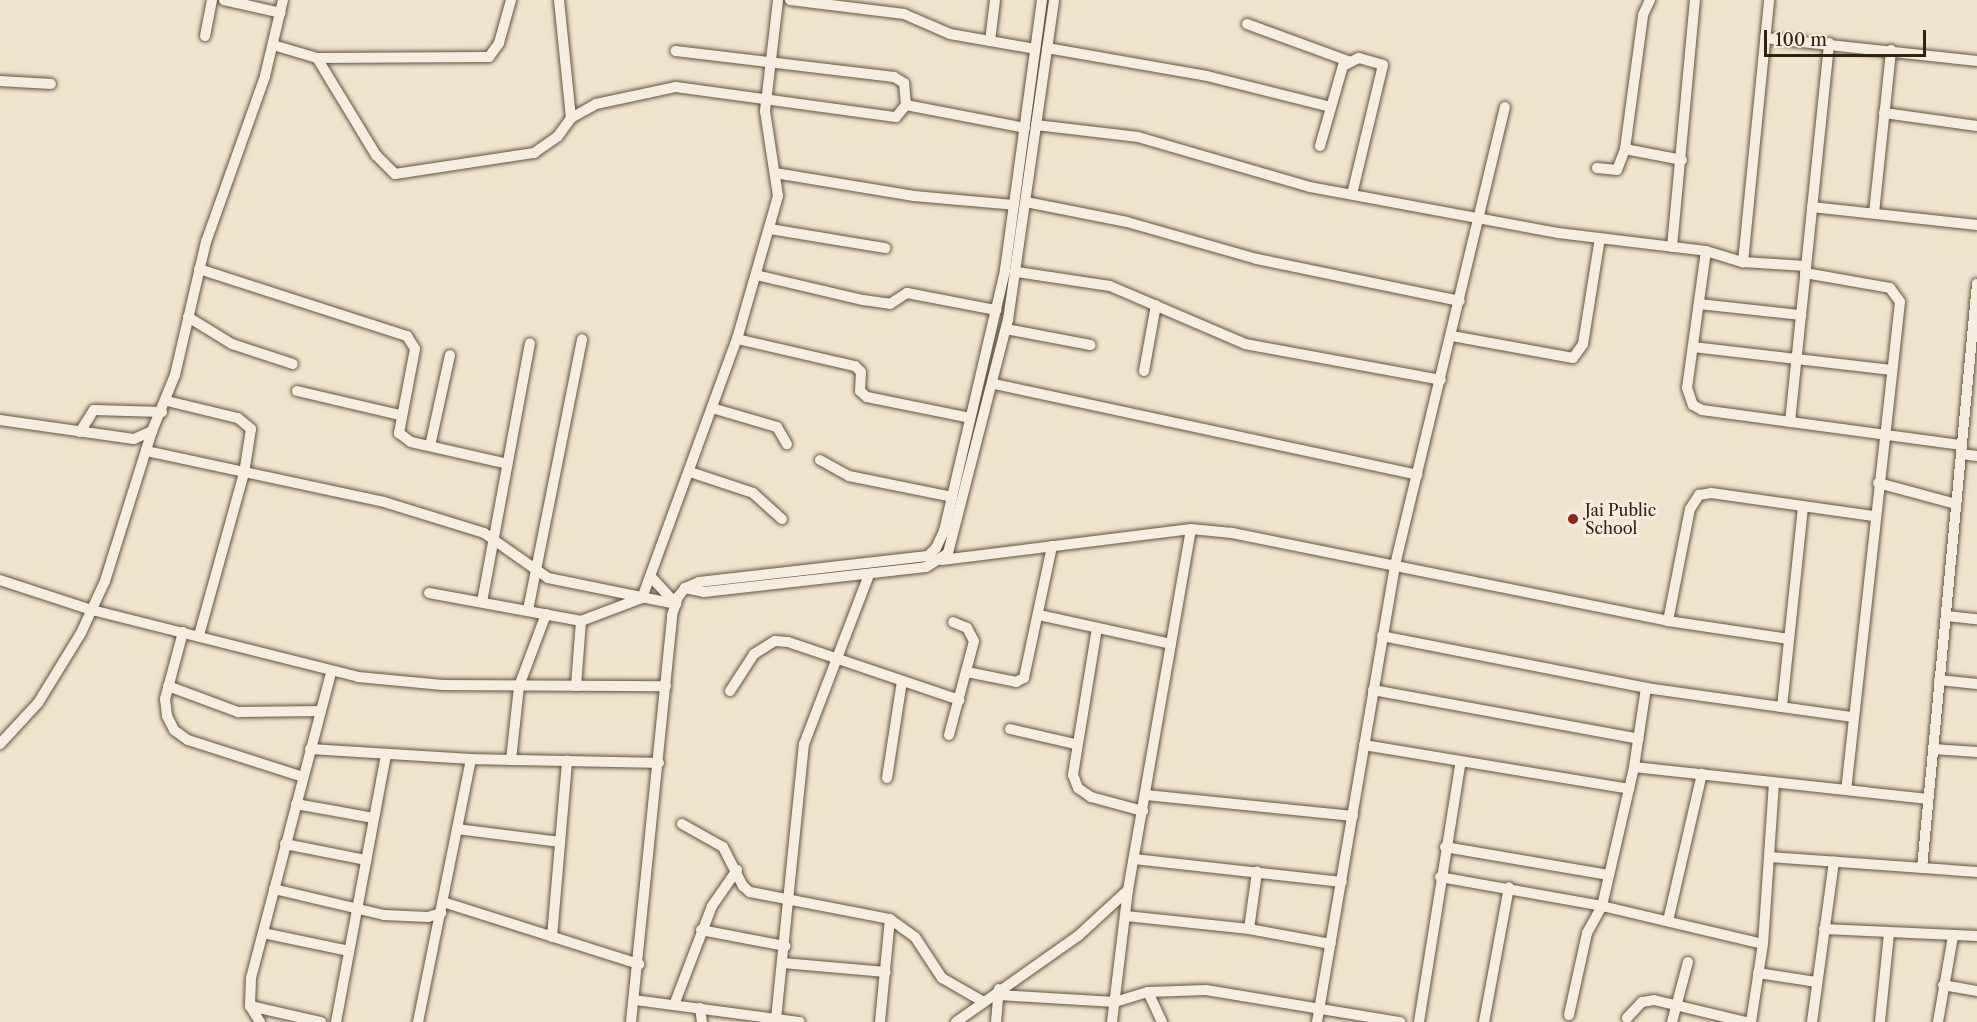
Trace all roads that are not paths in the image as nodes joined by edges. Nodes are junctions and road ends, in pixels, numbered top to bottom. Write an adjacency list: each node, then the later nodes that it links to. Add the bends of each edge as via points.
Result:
1 (212, 0): 16 (street)
2 (224, 0): 14 (street)
3 (283, 0): 14 (street)
4 (511, 0): 25 (street, via 499,43 489,57)
5 (559, 0): 36 (street)
6 (778, 0): 28 (street)
7 (790, 0): 18 (street, via 904,14 950,34)
8 (995, 0): 18 (street)
9 (1042, 0): 22 (street)
10 (1054, 0): 21 (street)
11 (1650, 0): 41 (street, via 1642,15)
12 (1695, 0): 42 (street)
13 (1769, 0): 17 (street)
14 (281, 14): 20 (street)
15 (1247, 24): 26 (street)
16 (205, 36)
17 (1765, 38): 19 (street); 57 (street)
18 (990, 41): 22 (street)
19 (1829, 42): 23 (street); 48 (street)
20 (273, 45): 25 (street); 58 (street)
21 (1047, 48): 33 (street, via 1207,76); 37 (street)
22 (1035, 50): 39 (street)
23 (1891, 50): 27 (street); 35 (street)
24 (676, 51): 28 (street)
25 (317, 58): 36 (street, via 376,155 395,174 534,153 558,136)
26 (1348, 61): 33 (street); 45 (street, via 1371,60 1384,67)
27 (1977, 61)
28 (770, 64): 31 (street); 32 (street, via 894,77 904,83)
29 (0, 81): 30 (street)
30 (51, 84)
31 (766, 100): 32 (street, via 896,117); 36 (street, via 676,87 596,104); 44 (street, via 765,131)
32 (906, 105): 39 (street)
33 (1330, 107): 40 (street)
34 (1505, 107): 50 (street)
35 (1884, 113): 38 (street); 49 (street)
36 (571, 118)
37 (1036, 125): 45 (street, via 1138,137 1270,177); 46 (street)
38 (1977, 126)
39 (1025, 128): 47 (street)
40 (1320, 146)
41 (1625, 149): 42 (street); 43 (street, via 1617,170)
42 (1682, 160): 54 (street)
43 (1597, 168)
44 (775, 173): 47 (street, via 914,196); 52 (street, via 778,196)
45 (1352, 194): 50 (street)
46 (1026, 202): 60 (street); 63 (street, via 1127,222 1257,259)
47 (1014, 204): 67 (street)
48 (1812, 207): 49 (street); 59 (street)
49 (1874, 213): 51 (street)
50 (1478, 218): 53 (street); 63 (street)
51 (1977, 225)
52 (770, 229): 55 (street); 61 (street)
53 (1600, 238): 54 (street); 71 (street, via 1583,344 1574,358)
54 (1672, 247): 56 (street)
55 (885, 248)
56 (1706, 251): 57 (street); 65 (street)
57 (1743, 262): 59 (street)
58 (199, 269): 69 (street); 88 (street, via 407,336 415,349)
59 (1806, 270): 68 (street); 80 (street, via 1880,285 1896,293 1900,302)
60 (1017, 272): 66 (street, via 1110,286); 70 (street)
61 (756, 274): 67 (street, via 863,300 890,304 908,293); 73 (street)
62 (1977, 284): 64 (street)
63 (1460, 301): 71 (street)
64 (1976, 301): 97 (street)
65 (1699, 304): 68 (street); 76 (street)
66 (1156, 305): 81 (street); 82 (street, via 1245,344)
67 (996, 310): 89 (street)
68 (1801, 315): 78 (street)
69 (188, 317): 79 (street, via 231,344); 85 (street)
70 (1006, 329): 75 (street); 83 (street)
71 (1452, 336): 82 (street)
72 (582, 339): 116 (street)
73 (737, 339): 86 (street); 89 (street, via 855,366 861,372 860,391 867,397)
74 (530, 344): 101 (street)
75 (1090, 345)
76 (1693, 347): 78 (street); 91 (street, via 1687,388 1693,405)
77 (450, 355): 96 (street)
78 (1797, 360): 80 (street); 91 (street)
79 (293, 364)
80 (1892, 370): 94 (street)
81 (1144, 371)
82 (1441, 380): 104 (street)
83 (994, 384): 104 (street); 114 (street, via 956,531)
84 (297, 391): 88 (street)
85 (167, 401): 87 (street); 102 (street, via 246,422 251,429)
86 (712, 408): 95 (street, via 777,427); 103 (street)
87 (162, 412): 92 (street); 93 (street, via 94,410)
88 (400, 415): 96 (street, via 397,427 403,438)
89 (970, 418): 106 (street)
90 (0, 420): 93 (street)
91 (1790, 422): 94 (street)
92 (152, 431): 93 (street, via 134,439); 98 (street)
93 (80, 432)
94 (1885, 434): 97 (street); 105 (street)
95 (787, 444)
96 (430, 446): 101 (street)
97 (1961, 449): 99 (street); 107 (street)
98 (146, 451): 102 (street); 125 (street)
99 (1977, 456)
100 (820, 460): 106 (street, via 849,476)
101 (508, 464): 112 (street)
102 (244, 472): 112 (street, via 384,502 472,528); 136 (street)
103 (690, 472): 110 (street, via 753,493); 118 (street)
104 (1417, 475): 115 (street)
105 (1878, 483): 107 (street); 109 (street)
106 (952, 497): 120 (street, via 942,537 928,556 706,580)
107 (1956, 504): 129 (street)
108 (1803, 506): 109 (street); 132 (street, via 1711,493 1699,495 1690,509); 138 (street)
109 (1873, 516): 156 (street)
110 (782, 519)
111 (1191, 529): 113 (street); 115 (street, via 1232,532); 139 (street)
112 (494, 539): 116 (street); 123 (street)
113 (1052, 546): 114 (street); 128 (street)
114 (942, 560): 117 (street, via 926,567)
115 (1395, 565): 132 (street); 137 (street)
116 (537, 573): 122 (street, via 577,586); 126 (street)
117 (869, 575): 120 (street, via 704,592); 140 (street)
118 (652, 578): 122 (street); 124 (street)
119 (0, 580): 125 (street)
120 (685, 588): 124 (street)
121 (429, 593): 123 (street)
122 (642, 598): 124 (street); 131 (street)
123 (482, 602): 126 (street)
124 (676, 604): 149 (street)
125 (92, 610): 135 (street); 160 (street, via 38,703)
126 (528, 610): 127 (street)
127 (546, 614): 131 (street); 147 (street)
128 (1039, 615): 134 (street); 142 (street, via 1023,678 1016,682)
129 (1946, 616): 130 (street); 143 (street)
130 (1977, 619)
131 (581, 621): 148 (street)
132 (1668, 621): 138 (street)
133 (953, 622): 142 (street, via 967,628 974,641)
134 (1097, 628): 139 (street); 161 (street)
135 (183, 632): 136 (street); 146 (street)
136 (198, 635): 141 (street)
137 (1382, 636): 150 (street); 151 (street)
138 (1789, 639): 154 (street)
139 (1171, 644): 179 (street)
140 (838, 660): 144 (street); 152 (street, via 775,641 754,654); 204 (street, via 804,744)
141 (331, 672): 147 (street, via 443,685); 155 (street)
142 (967, 672): 153 (street)
143 (1940, 680): 145 (street); 164 (street)
144 (902, 681): 153 (street); 175 (street)
145 (1977, 684)
146 (168, 686): 155 (street, via 238,712); 174 (street, via 167,716 174,730 188,740)
147 (519, 686): 148 (street); 168 (street)
148 (576, 686): 149 (street)
149 (666, 686): 171 (street)
150 (1646, 688): 154 (street); 159 (street)
151 (1373, 690): 159 (street); 162 (street)
152 (730, 691)
153 (959, 700): 158 (street)
154 (1782, 707): 156 (street)
155 (321, 711): 163 (street)
156 (1853, 717): 178 (street)
157 (1010, 729): 161 (street)
158 (949, 735)
159 (1639, 739): 172 (street)
160 (0, 744)
161 (1075, 744): 182 (street, via 1073,775 1078,788 1091,797)
162 (1365, 745): 170 (street); 183 (street)
163 (310, 749): 166 (street); 174 (street)
164 (1933, 749): 165 (street); 180 (street)
165 (1977, 752)
166 (386, 754): 167 (street); 184 (street)
167 (471, 759): 168 (street); 186 (street)
168 (511, 760): 169 (street)
169 (567, 761): 171 (street); 187 (street)
170 (1461, 761): 177 (street); 189 (street)
171 (659, 763): 225 (street)
172 (1634, 767): 173 (street); 177 (street)
173 (1702, 774): 176 (street); 210 (street)
174 (303, 777): 181 (street)
175 (887, 778)
176 (1774, 782): 178 (street); 190 (street)
177 (1629, 789): 198 (street)
178 (1846, 789): 180 (street)
179 (1146, 795): 182 (street); 183 (street)
180 (1928, 799): 194 (street)
181 (296, 804): 184 (street); 188 (street)
182 (1143, 811): 191 (street)
183 (1353, 816): 200 (street)
184 (374, 818): 192 (street)
185 (682, 824): 195 (street, via 723,847)
186 (457, 829): 187 (street); 206 (street)
187 (560, 842): 218 (street)
188 (285, 844): 192 (street); 202 (street)
189 (1445, 847): 198 (street); 199 (street)
190 (1769, 857): 193 (street); 220 (street)
191 (1134, 859): 196 (street); 203 (street)
192 (366, 860): 207 (street)
193 (1834, 862): 194 (street); 212 (street)
194 (1922, 868): 197 (street)
195 (737, 870): 204 (street, via 750,892); 213 (street)
196 (1257, 872): 200 (street); 211 (street)
197 (1977, 872)
198 (1609, 875): 205 (street)
199 (1440, 877): 201 (street); 258 (street)
200 (1342, 882): 219 (street)
201 (1509, 887): 205 (street); 259 (street)
202 (274, 889): 207 (street); 214 (street)
203 (1128, 890): 208 (street); 231 (street, via 1078,936)
204 (790, 899): 209 (street); 221 (street)
205 (1602, 906): 210 (street); 241 (street, via 1587,933)
206 (442, 907): 207 (street, via 412,917); 218 (street); 247 (street)
207 (354, 909): 222 (street)
208 (1126, 916): 211 (street); 235 (street)
209 (890, 919): 226 (street); 234 (street, via 915,937 942,978)
210 (1668, 921): 220 (street)
211 (1249, 929): 219 (street)
212 (1824, 929): 215 (street); 228 (street)
213 (701, 930): 221 (street); 236 (street)
214 (262, 933): 222 (street); 238 (street, via 251,978)
215 (1889, 933): 216 (street); 264 (street)
216 (1953, 936): 217 (street); 229 (street)
217 (1977, 936)
218 (552, 937): 225 (street)
219 (1331, 944): 240 (street)
220 (1763, 944): 227 (street)
221 (785, 946): 224 (street)
222 (349, 951): 246 (street)
223 (1688, 962): 237 (street)
224 (783, 963): 226 (street); 243 (street)
225 (639, 964): 233 (street)
226 (886, 972): 251 (street)
227 (1758, 973): 228 (street); 262 (street)
228 (1817, 982): 263 (street)
229 (1943, 985): 230 (street); 265 (street)
230 (1977, 991)
231 (999, 992): 234 (street); 235 (street); 253 (street)
232 (1148, 992): 235 (street); 240 (street, via 1206,990); 255 (street)
233 (635, 1000): 236 (street); 248 (street)
234 (982, 1001): 252 (street)
235 (1115, 1002): 254 (street)
236 (674, 1005): 239 (street)
237 (1677, 1005): 242 (street, via 1647,1001); 260 (street); 261 (street)
238 (250, 1006): 244 (street); 245 (street)
239 (700, 1008): 243 (street); 249 (street)
240 (1319, 1008): 256 (street); 257 (street)
241 (1568, 1016)
242 (1627, 1018)
243 (776, 1019): 250 (street)
244 (257, 1021)
245 (321, 1022)
246 (336, 1022)
247 (418, 1022)
248 (631, 1022)
249 (702, 1022)
250 (800, 1022)
251 (880, 1022)
252 (956, 1022)
253 (996, 1022)
254 (1112, 1022)
255 (1162, 1022)
256 (1317, 1022)
257 (1400, 1022)
258 (1419, 1022)
259 (1484, 1022)
260 (1672, 1022)
261 (1746, 1022)
262 (1751, 1022)
263 (1812, 1022)
264 (1880, 1022)
265 (1938, 1022)

